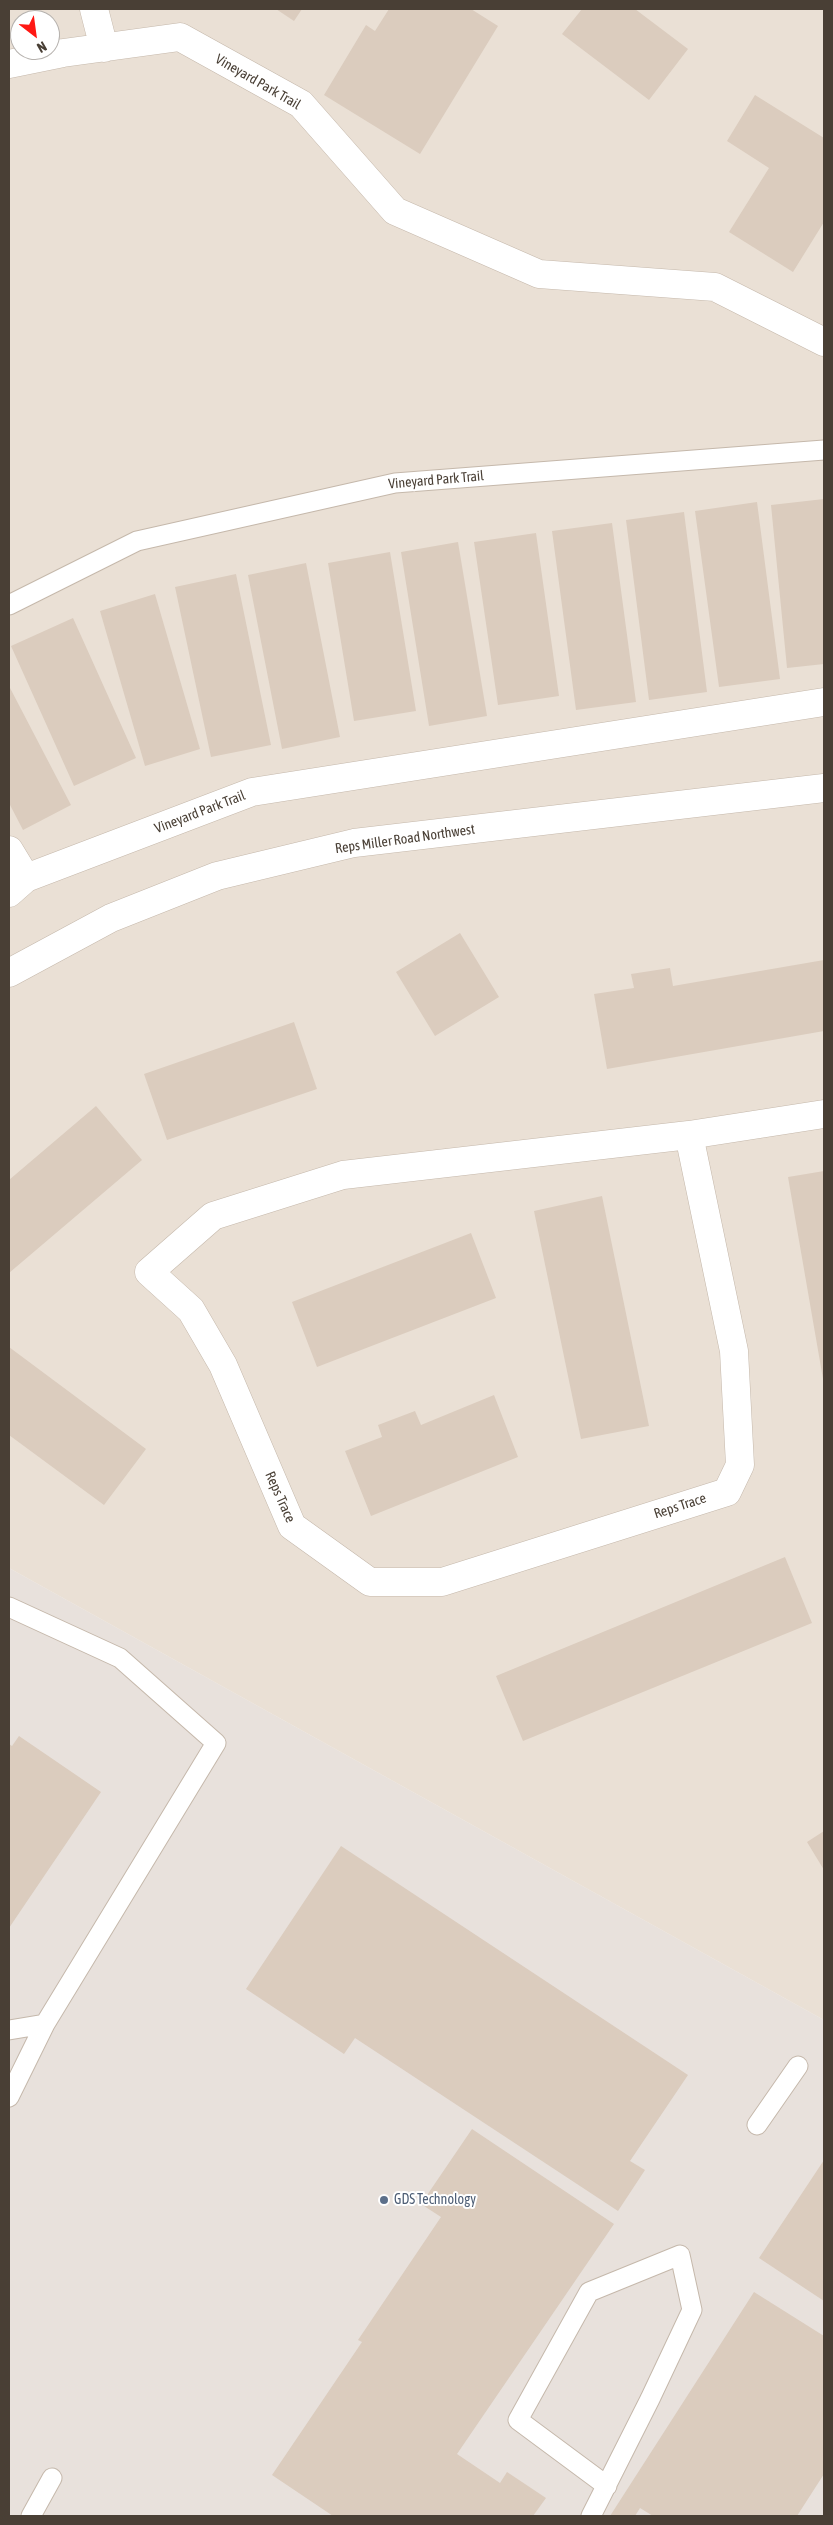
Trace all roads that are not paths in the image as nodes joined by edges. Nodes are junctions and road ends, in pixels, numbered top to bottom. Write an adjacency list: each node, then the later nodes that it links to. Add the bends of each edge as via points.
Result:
1 (94, 9): 2 (street)
2 (104, 48): 3 (street, Vineyard Park Trail); 4 (street, Vineyard Park Trail, via 180,38 301,104 395,211 539,274 715,286)
3 (9, 64)
4 (824, 342)
5 (824, 450): 6 (lane, Vineyard Park Trail, via 396,482 136,541)
6 (9, 605)
7 (824, 702): 10 (street, Vineyard Park Trail, via 252,792)
8 (824, 788): 11 (street, Reps Miller Road Northwest, via 354,843 217,876 110,918)
9 (9, 850): 10 (street, Vineyard Park Trail)
10 (18, 886)
11 (9, 974)
12 (824, 1114): 13 (street, Reps Trace)
13 (689, 1135): 13 (street, Reps Trace, via 734,1351 740,1465 727,1492 442,1582 370,1582 292,1526 223,1365 191,1310 149,1272 212,1216 343,1175)
14 (9, 1607): 15 (lane, via 120,1658 216,1743)
15 (45, 2024): 16 (lane); 18 (lane)
16 (9, 2030)
17 (798, 2066): 19 (lane)
18 (9, 2097)
19 (756, 2125)
20 (52, 2478): 22 (lane)
21 (607, 2486): 21 (lane, via 518,2420 589,2292 680,2255 692,2310); 23 (lane)
22 (31, 2516)
23 (591, 2516)

